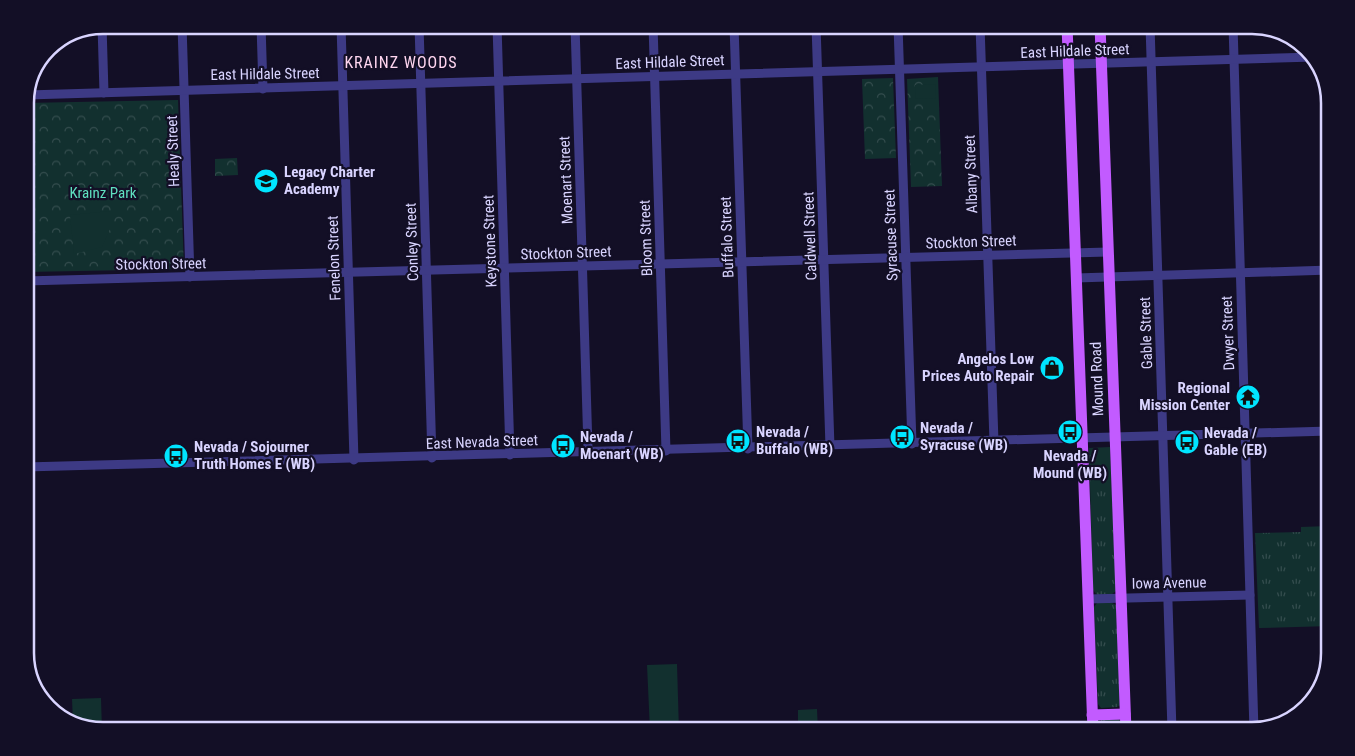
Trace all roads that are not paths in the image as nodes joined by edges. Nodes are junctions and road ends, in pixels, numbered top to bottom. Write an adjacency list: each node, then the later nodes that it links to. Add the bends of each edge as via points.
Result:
1 (102, 34): 33 (street)
2 (182, 34): 32 (street, Healy Street)
3 (261, 34): 31 (street)
4 (341, 34): 30 (street, Fenelon Street)
5 (419, 34): 29 (street, Conley Street)
6 (497, 34): 28 (street, Keystone Street)
7 (575, 34): 27 (street, Moenart Street)
8 (653, 34): 26 (street, Bloom Street)
9 (734, 34): 25 (street, Buffalo Street)
10 (816, 34): 24 (street, Caldwell Street)
11 (898, 34): 23 (street, Syracuse Street)
12 (980, 34): 22 (street, Albany Street)
13 (1067, 34): 21 (main road, Mound Road)
14 (1100, 34): 20 (main road, Mound Road)
15 (1150, 34): 19 (street, Gable Street)
16 (1233, 34): 18 (street, Dwyer Street)
17 (1304, 57): 18 (street, East Hildale Street)
18 (1234, 60): 19 (street, East Hildale Street); 47 (street, Dwyer Street)
19 (1151, 62): 20 (street, East Hildale Street); 48 (street, Gable Street)
20 (1102, 64): 21 (street, East Hildale Street); 35 (main road, Mound Road)
21 (1069, 65): 22 (street, East Hildale Street); 36 (main road, Mound Road)
22 (981, 67): 23 (street, East Hildale Street); 37 (street, Albany Street)
23 (899, 70): 24 (street, East Hildale Street); 38 (street, Syracuse Street)
24 (817, 72): 25 (street, East Hildale Street); 39 (street, Caldwell Street)
25 (735, 74): 26 (street, East Hildale Street); 40 (street, Buffalo Street)
26 (654, 77): 27 (street, East Hildale Street); 41 (street, Bloom Street)
27 (576, 79): 28 (street, East Hildale Street); 42 (street, Moenart Street)
28 (498, 81): 29 (street, East Hildale Street); 43 (street, Keystone Street)
29 (420, 84): 30 (street, East Hildale Street); 45 (street, Conley Street)
30 (343, 86): 31 (street, East Hildale Street); 46 (street, Fenelon Street)
31 (263, 89): 32 (street, East Hildale Street)
32 (185, 90): 33 (street, East Hildale Street); 49 (street, Healy Street)
33 (104, 93): 34 (street, East Hildale Street)
34 (34, 95)
35 (1108, 252): 36 (street, Stockton Street); 51 (main road, Mound Road)
36 (1076, 253): 37 (street, Stockton Street); 50 (main road, Mound Road)
37 (988, 255): 38 (street, Stockton Street); 58 (street, Albany Street)
38 (906, 258): 39 (street, Stockton Street); 59 (street, Syracuse Street)
39 (824, 260): 40 (street, Stockton Street); 60 (street, Caldwell Street)
40 (742, 262): 41 (street, Stockton Street); 61 (street, Buffalo Street)
41 (660, 264): 42 (street, Stockton Street); 62 (street, Bloom Street)
42 (582, 266): 43 (street, Stockton Street); 63 (street, Moenart Street)
43 (504, 269): 45 (street, Stockton Street); 64 (street, Keystone Street)
44 (1321, 270): 47 (street)
45 (426, 271): 46 (street, Stockton Street); 65 (street, Conley Street)
46 (348, 273): 49 (street, Stockton Street); 66 (street, Fenelon Street)
47 (1240, 273): 48 (street); 54 (street, Dwyer Street)
48 (1157, 275): 51 (street); 55 (street, Gable Street)
49 (190, 277): 52 (street, Stockton Street)
50 (1076, 278): 51 (street); 57 (main road, Mound Road)
51 (1109, 278): 56 (main road, Mound Road)
52 (34, 281)
53 (1321, 431): 54 (street, East Nevada Street)
54 (1245, 434): 55 (street, East Nevada Street); 68 (street, Dwyer Street)
55 (1163, 437): 56 (street, East Nevada Street); 69 (street, Gable Street)
56 (1114, 438): 57 (street, East Nevada Street); 70 (main road, Mound Road)
57 (1082, 439): 58 (street, East Nevada Street); 71 (main road, Mound Road)
58 (994, 442): 59 (street, East Nevada Street)
59 (912, 444): 60 (street, East Nevada Street)
60 (830, 446): 61 (street, East Nevada Street)
61 (748, 449): 62 (street, East Nevada Street)
62 (666, 451): 63 (street, East Nevada Street)
63 (586, 453): 64 (street, East Nevada Street)
64 (510, 456): 65 (street, East Nevada Street)
65 (432, 458): 66 (street, East Nevada Street)
66 (354, 460): 67 (street, East Nevada Street)
67 (34, 468)
68 (1250, 595): 69 (street, Iowa Avenue); 77 (street, Dwyer Street)
69 (1168, 597): 70 (street, Iowa Avenue); 76 (street, Gable Street)
70 (1120, 598): 71 (street, Iowa Avenue); 72 (main road, Mound Road)
71 (1088, 599): 73 (main road, Mound Road)
72 (1125, 714): 73 (main road); 75 (main road, Mound Road)
73 (1092, 715): 74 (main road, Mound Road)
74 (1093, 722)
75 (1125, 722)
76 (1172, 722)
77 (1254, 722)

